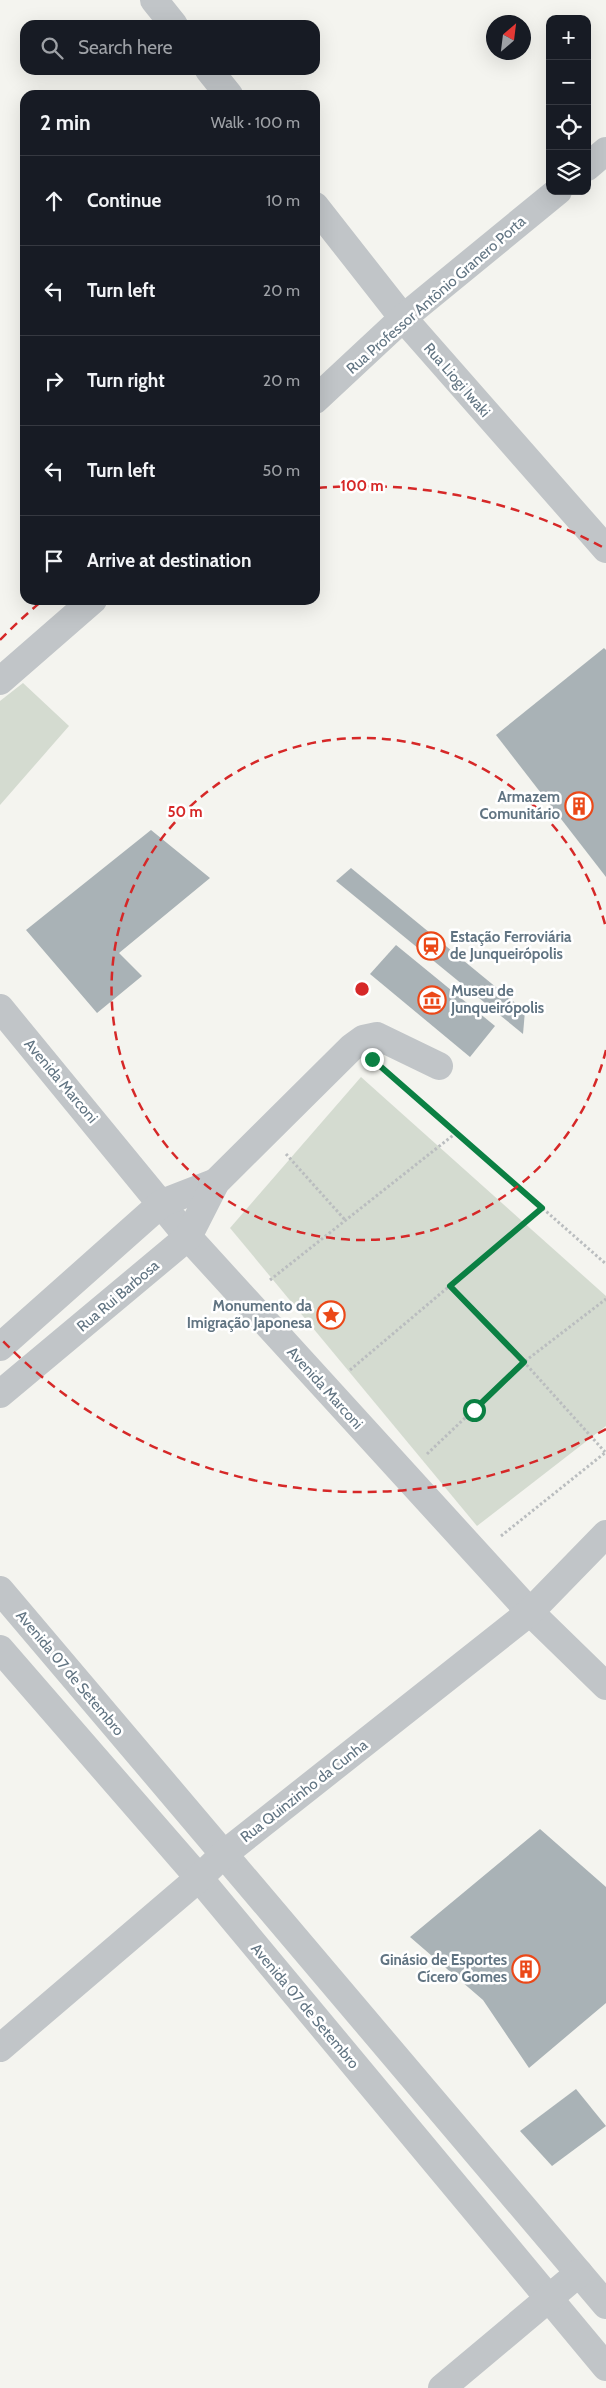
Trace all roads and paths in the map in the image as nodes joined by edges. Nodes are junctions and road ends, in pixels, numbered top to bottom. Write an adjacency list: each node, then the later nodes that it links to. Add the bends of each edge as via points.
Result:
1 (154, 0): 2 (street)
2 (170, 20)
3 (213, 75): 4 (street)
4 (225, 90)
5 (606, 151): 6 (street)
6 (591, 164)
7 (553, 195): 9 (street, Rua Professor Antônio Granero Porta)
8 (320, 212): 9 (street, Rua Liogi Iwaki)
9 (403, 318): 10 (street, Rua Professor Antônio Granero Porta); 11 (street, Rua Liogi Iwaki)
10 (320, 395)
11 (606, 549)
12 (87, 605): 13 (street)
13 (0, 681)
14 (0, 1008): 20 (street, Avenida Marconi)
15 (439, 1066): 19 (street, Rua Rui Barbosa, via 377,1036 363,1039 352,1046)
16 (393, 1078): 17 (path)
17 (456, 1134): 21 (path); 22 (path)
18 (278, 1159): 22 (path, via 284,1152)
19 (216, 1182): 20 (street, Rua Rui Barbosa); 23 (street, Rua Rui Barbosa)
20 (162, 1203): 23 (street, Avenida Marconi); 28 (street, Rua Rui Barbosa)
21 (542, 1208): 24 (path); 26 (path)
22 (346, 1221): 25 (path)
23 (188, 1237): 31 (street, Rua Rui Barbosa); 37 (street, Avenida Marconi)
24 (606, 1264)
25 (267, 1282)
26 (450, 1286): 29 (path); 30 (path)
27 (606, 1299): 29 (path)
28 (0, 1347)
29 (524, 1362): 32 (path); 33 (path)
30 (344, 1376)
31 (0, 1394)
32 (606, 1452): 35 (path)
33 (424, 1457)
34 (606, 1534): 37 (street, Rua Quinzinho da Cunha)
35 (494, 1541)
36 (0, 1590): 40 (street, Avenida 07 de Setembro)
37 (530, 1612): 39 (street, Avenida Marconi); 40 (street, Rua Quinzinho da Cunha)
38 (0, 1649): 41 (street, Avenida 07 de Setembro)
39 (606, 1686)
40 (224, 1854): 41 (street, Rua Quinzinho da Cunha); 43 (street, Avenida 07 de Setembro)
41 (199, 1878): 42 (street, Rua Quinzinho da Cunha); 44 (street, Avenida 07 de Setembro)
42 (0, 2048)
43 (579, 2273): 44 (street); 45 (street, Avenida 07 de Setembro)
44 (548, 2298): 46 (street, Avenida 07 de Setembro); 47 (street)
45 (606, 2305)
46 (606, 2367)
47 (442, 2388)

